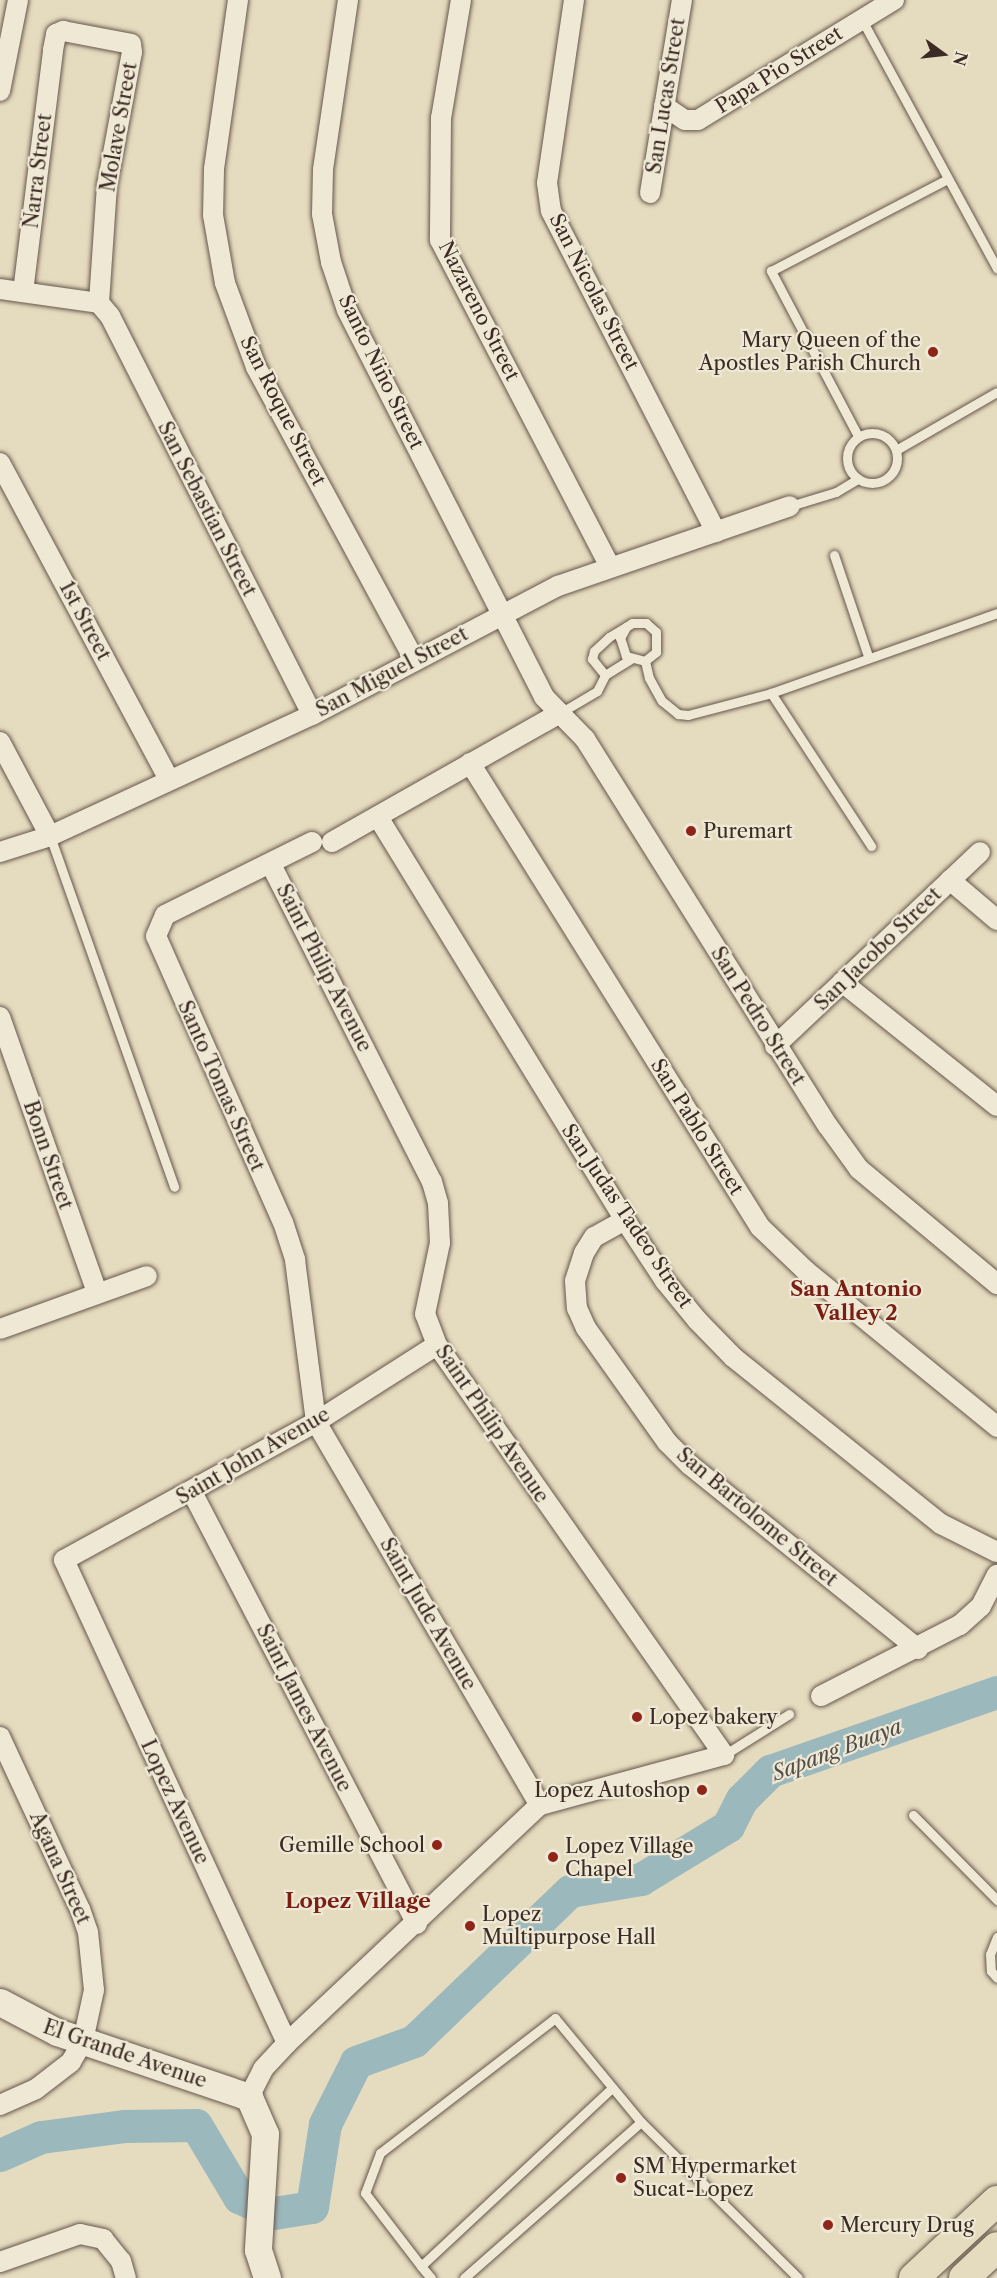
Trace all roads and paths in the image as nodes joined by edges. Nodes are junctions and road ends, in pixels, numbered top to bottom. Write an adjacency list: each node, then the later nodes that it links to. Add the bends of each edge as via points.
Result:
1 (18, 0): 10 (street)
2 (238, 0): 33 (street, San Roque Street, via 214,169 213,215 225,283 256,367)
3 (348, 0): 27 (street, Santo Niño Street, via 323,170 322,214 331,262 347,309)
4 (461, 0): 26 (street, Nazareno Street, via 441,118 440,240)
5 (574, 0): 24 (street, San Nicolas Street, via 547,183 551,211)
6 (682, 0): 11 (street, San Lucas Street)
7 (894, 0): 8 (street, Papa Pio Street)
8 (861, 18): 11 (street, Papa Pio Street, via 698,120 685,120); 12 (lane)
9 (53, 50): 16 (street, Narra Street); 17 (street, Molave Street, via 56,34 63,31 130,44 107,185)
10 (0, 91)
11 (664, 106): 13 (street, San Lucas Street)
12 (948, 179): 14 (lane); 19 (lane, via 771,271)
13 (650, 193)
14 (997, 268)
15 (0, 289): 16 (street)
16 (23, 292): 17 (street)
17 (99, 303): 37 (street, San Sebastian Street, via 110,316)
18 (997, 392): 20 (lane)
19 (858, 436): 20 (lane, via 880,434); 22 (lane, via 846,458)
20 (896, 450): 22 (lane, via 896,465 887,478 872,483)
21 (0, 463): 40 (street, 1st Street)
22 (858, 479): 23 (lane, via 836,492)
23 (790, 506): 24 (street, San Miguel Street)
24 (716, 532): 26 (street, San Miguel Street)
25 (834, 555): 30 (lane)
26 (610, 566): 27 (street, San Miguel Street)
27 (502, 613): 33 (street, San Miguel Street); 36 (street, Santo Niño Street, via 544,698)
28 (997, 613): 30 (lane)
29 (626, 627): 31 (lane, via 620,645); 32 (lane, via 646,623 656,632 659,645); 34 (lane, via 594,651 592,659)
30 (868, 656): 35 (lane)
31 (631, 659): 32 (lane); 34 (lane)
32 (645, 660): 35 (lane, via 649,678 662,701 678,714 688,715)
33 (415, 661): 37 (street, San Miguel Street)
34 (604, 675): 36 (lane, via 597,691)
35 (771, 693): 45 (lane)
36 (560, 713): 39 (street); 53 (street, San Pedro Street, via 585,739)
37 (312, 715): 40 (street, San Miguel Street)
38 (0, 742): 42 (street)
39 (470, 763): 41 (street); 63 (street, San Pablo Street, via 760,1227 806,1271)
40 (169, 779): 42 (street, San Miguel Street)
41 (378, 817): 44 (street); 56 (street, San Judas Tadeo Street)
42 (50, 836): 46 (street, San Miguel Street); 55 (lane)
43 (312, 842): 48 (street, Santo Tomas Street)
44 (332, 842)
45 (871, 846)
46 (0, 852)
47 (980, 852): 49 (street, San Jacobo Street)
48 (271, 864): 61 (street, Saint Philip Avenue, via 432,1182 438,1203 440,1243 425,1314); 62 (street, Santo Tomas Street, via 165,915 156,936 283,1222 295,1260)
49 (950, 880): 50 (street); 51 (street, San Jacobo Street)
50 (997, 920)
51 (842, 982): 53 (street, San Jacobo Street); 54 (street)
52 (0, 1017): 59 (street, Bonn Street)
53 (775, 1046): 58 (street, San Pedro Street, via 859,1169)
54 (997, 1106)
55 (174, 1187)
56 (625, 1220): 65 (street, San Judas Tadeo Street, via 665,1281 733,1357 941,1524); 68 (street, San Bartolome Street, via 594,1238 584,1253 575,1281 577,1308 586,1328 667,1442 690,1465)
57 (147, 1276): 59 (street)
58 (997, 1284)
59 (97, 1292): 60 (street)
60 (0, 1329)
61 (437, 1345): 62 (street, Saint John Avenue); 72 (street, Saint Philip Avenue)
62 (316, 1422): 64 (street, Saint John Avenue); 73 (street, Saint Jude Avenue)
63 (997, 1427)
64 (192, 1492): 66 (street, Saint John Avenue); 76 (street, Saint James Avenue)
65 (997, 1552)
66 (64, 1560): 81 (street, Lopez Avenue)
67 (997, 1575): 68 (street, via 981,1606 960,1625)
68 (918, 1649): 69 (street)
69 (820, 1696)
70 (789, 1714): 72 (lane)
71 (0, 1737): 80 (street, Agana Street, via 88,1932 94,1990)
72 (724, 1755): 73 (street)
73 (540, 1805): 76 (street)
74 (913, 1815): 75 (lane)
75 (997, 1900)
76 (417, 1924): 81 (street)
77 (997, 1937): 78 (lane, via 990,1954 991,1971)
78 (997, 1978)
79 (0, 2002): 80 (street, El Grande Avenue, via 33,2022)
80 (83, 2040): 83 (street, El Grande Avenue, via 220,2086); 84 (street, Agana Street, via 71,2062 52,2079)
81 (287, 2043): 83 (street, via 274,2076)
82 (612, 2088): 85 (lane); 89 (lane); 89 (lane, via 555,2018 380,2153 365,2193)
83 (252, 2101): 91 (street, via 265,2134 258,2250)
84 (0, 2105)
85 (641, 2122): 93 (lane); 94 (lane)
86 (997, 2201): 95 (main road)
87 (997, 2247): 96 (main road)
88 (0, 2262): 90 (street, via 80,2234 103,2239)
89 (421, 2266): 92 (lane)
90 (123, 2270)
91 (267, 2278)
92 (431, 2278)
93 (464, 2278)
94 (798, 2278)
95 (914, 2278)
96 (964, 2278)

